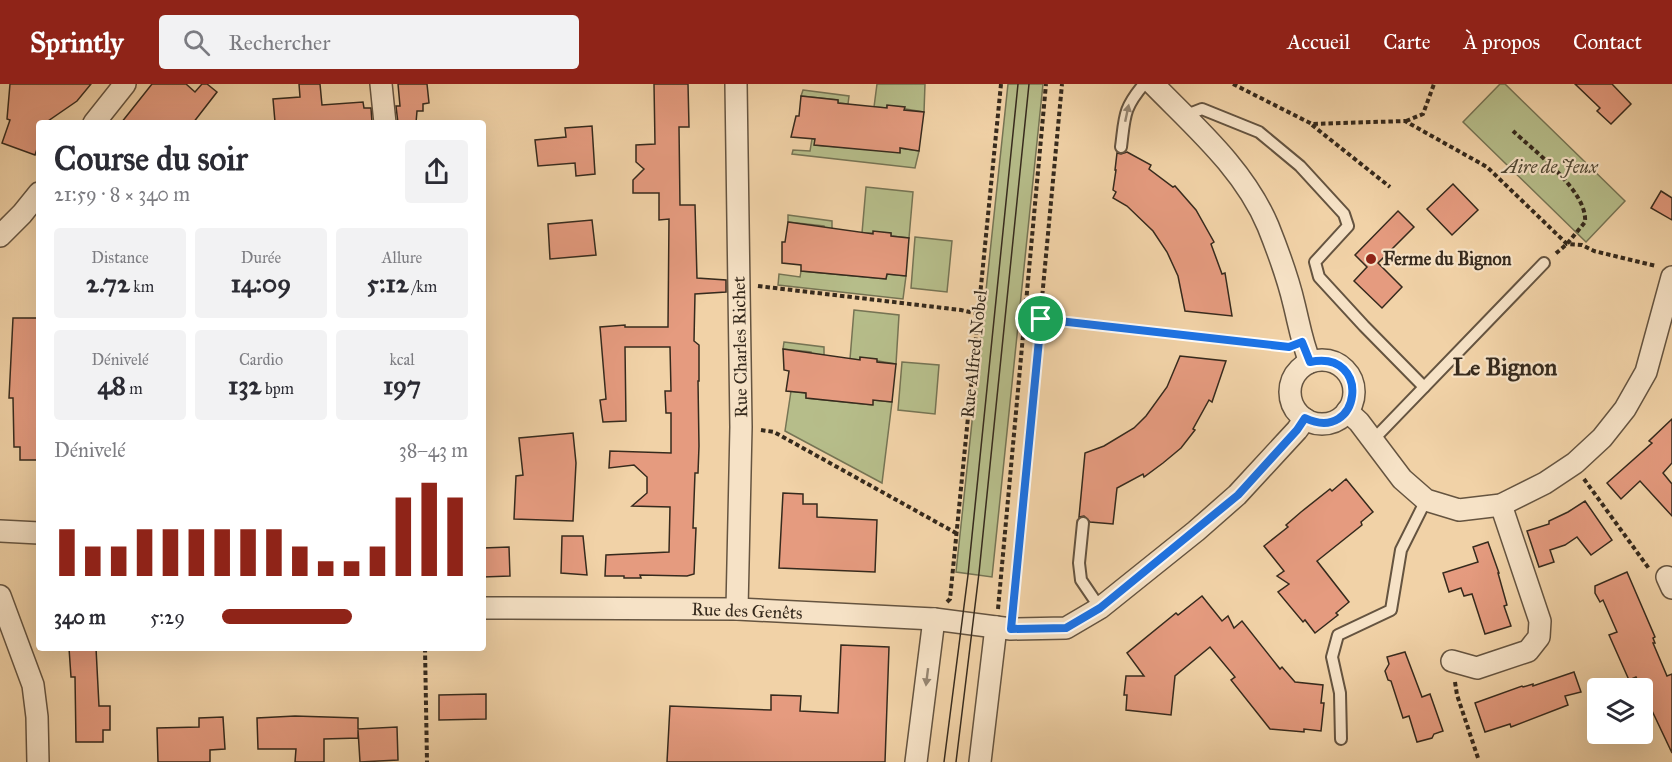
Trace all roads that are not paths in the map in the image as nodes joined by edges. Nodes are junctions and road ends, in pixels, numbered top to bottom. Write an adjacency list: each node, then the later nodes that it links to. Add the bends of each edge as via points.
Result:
1 (125, 84): 7 (street)
2 (381, 84): 8 (street)
3 (736, 84): 28 (street, Rue Charles Richet, via 741,427)
4 (1144, 84): 9 (lane, one-way to 4, via 1129,101)
5 (1153, 84): 6 (street)
6 (1184, 116): 15 (street, via 1222,155 1254,198 1268,225); 16 (lane, via 1202,109 1259,132 1300,166 1344,214 1348,226 1314,262 1319,277)
7 (96, 120)
8 (385, 120)
9 (1121, 147)
10 (0, 210): 11 (street)
11 (31, 214): 12 (street)
12 (0, 236)
13 (1544, 263): 16 (lane)
14 (1666, 272): 21 (street, via 1646,372 1619,416 1575,463)
15 (1310, 362): 17 (street, via 1330,361 1347,373 1354,392); 18 (street, via 1294,374 1290,393 1297,412)
16 (1424, 387): 19 (lane)
17 (1347, 411): 18 (street, via 1332,422); 19 (street)
18 (1305, 418): 27 (street, via 1238,495)
19 (1373, 440): 20 (street, via 1402,479)
20 (1426, 500): 21 (street, via 1459,510); 32 (lane, via 1401,550 1391,609 1338,635 1332,657 1340,693)
21 (1501, 505): 31 (street, via 1540,621 1539,637 1528,651 1477,668)
22 (1083, 523): 27 (lane, via 1081,580)
23 (0, 531): 24 (street)
24 (36, 533)
25 (2, 605): 33 (street, via 33,685)
26 (486, 608): 28 (street, Rue des Genêts)
27 (1100, 608): 30 (street, via 1066,628)
28 (737, 609): 29 (street, Rue des Genêts)
29 (934, 619): 30 (street, Rue des Genêts); 34 (street, one-way to 34)
30 (1003, 628): 35 (street)
31 (1452, 661)
32 (1341, 740)
33 (38, 762)
34 (916, 762)
35 (981, 762)

